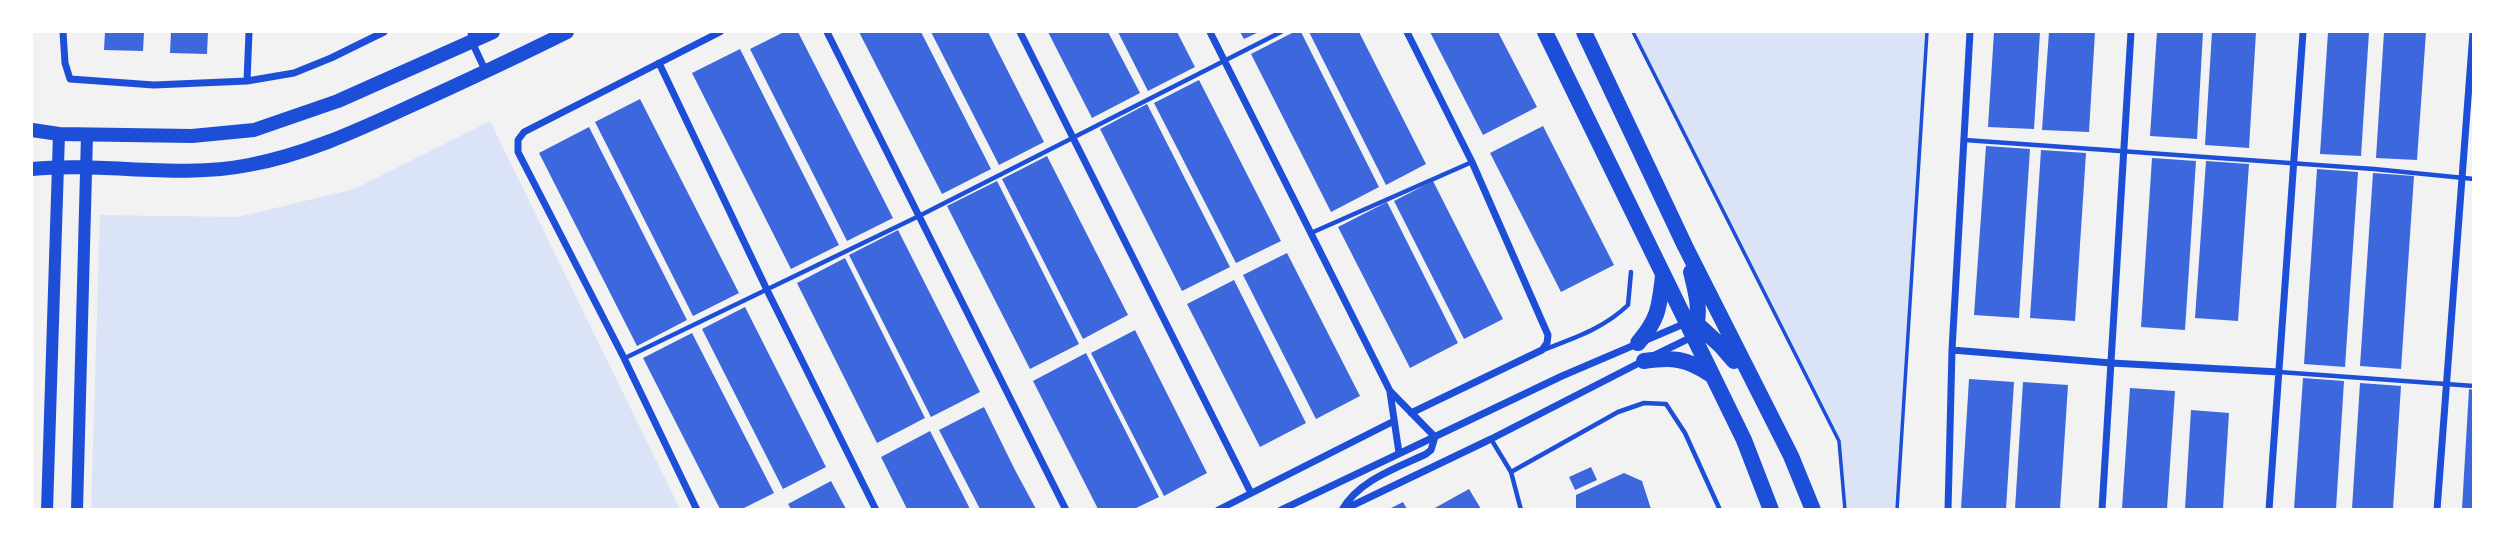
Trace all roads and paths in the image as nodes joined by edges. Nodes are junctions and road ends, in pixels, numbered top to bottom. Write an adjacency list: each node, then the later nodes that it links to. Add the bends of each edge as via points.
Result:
1 (63, 32): 24 (street, via 70,79 154,85)
2 (249, 32): 24 (street)
3 (384, 32): 24 (street, via 295,73)
4 (493, 32): 20 (main road)
5 (567, 32): 23 (main road)
6 (720, 32): 22 (street)
7 (827, 32): 38 (street)
8 (1020, 32): 28 (street)
9 (1210, 32): 21 (street)
10 (1281, 32): 21 (lane)
11 (1407, 32): 31 (street)
12 (1545, 32): 42 (main road)
13 (1584, 32): 40 (main road)
14 (1633, 32): 76 (path, via 1839,441)
15 (1927, 32): 77 (path)
16 (1970, 32): 29 (street)
17 (2131, 32): 30 (street)
18 (2303, 32): 32 (street)
19 (2473, 32): 36 (street)
20 (471, 37): 23 (street); 27 (main road, via 338,101 254,130 192,136)
21 (1224, 60): 28 (lane); 39 (street)
22 (659, 63): 43 (street); 48 (street, via 524,132 518,140 518,152)
23 (486, 72): 34 (main road, via 330,142 248,165)
24 (247, 81)
25 (32, 130): 26 (main road)
26 (59, 134): 27 (main road); 33 (street)
27 (87, 135): 34 (street)
28 (1073, 137): 38 (lane); 63 (street)
29 (1964, 140): 30 (lane); 46 (street)
30 (2124, 151): 32 (lane); 50 (street)
31 (1472, 162): 39 (lane); 47 (street, via 1548,334)
32 (2294, 163): 36 (lane); 51 (street)
33 (60, 167): 34 (main road); 35 (main road); 64 (street)
34 (87, 168): 65 (street)
35 (32, 169)
36 (2462, 178): 37 (lane); 53 (street)
37 (2473, 179)
38 (919, 215): 43 (lane); 68 (street)
39 (1311, 233): 56 (street)
40 (1685, 246): 44 (main road, via 1698,306); 54 (main road)
41 (1630, 272): 47 (lane, via 1628,305 1613,319)
42 (1663, 276): 44 (main road); 45 (main road, via 1658,315)
43 (767, 290): 48 (lane); 67 (street)
44 (1692, 328): 45 (street); 49 (street); 52 (main road); 54 (main road, via 1720,345)
45 (1638, 343): 59 (street)
46 (1952, 349): 50 (street); 78 (street)
47 (1542, 350): 57 (street)
48 (624, 358): 66 (street)
49 (1644, 360): 52 (main road, via 1692,362); 60 (street)
50 (2111, 363): 51 (street); 79 (street)
51 (2279, 372): 53 (lane); 80 (street)
52 (1712, 375): 74 (main road)
53 (2447, 383): 55 (lane); 81 (street)
54 (1753, 385): 75 (main road, via 1779,430)
55 (2473, 386)
56 (1390, 391): 57 (street); 58 (street)
57 (1412, 413): 59 (street)
58 (1394, 421): 61 (street); 63 (street)
59 (1435, 437): 61 (street); 71 (street, via 1426,454 1366,483)
60 (1491, 439): 62 (lane); 71 (street)
61 (1399, 453): 70 (street)
62 (1511, 472): 72 (lane); 73 (lane, via 1618,412 1644,403 1666,404 1685,433)
63 (1251, 493): 69 (street)
64 (47, 509)
65 (77, 509)
66 (698, 509)
67 (876, 509)
68 (1066, 509)
69 (1218, 509)
70 (1281, 509)
71 (1342, 509)
72 (1521, 509)
73 (1720, 509)
74 (1771, 509)
75 (1813, 509)
76 (1844, 509)
77 (1898, 509)
78 (1948, 509)
79 (2102, 509)
80 (2269, 509)
81 (2437, 509)

